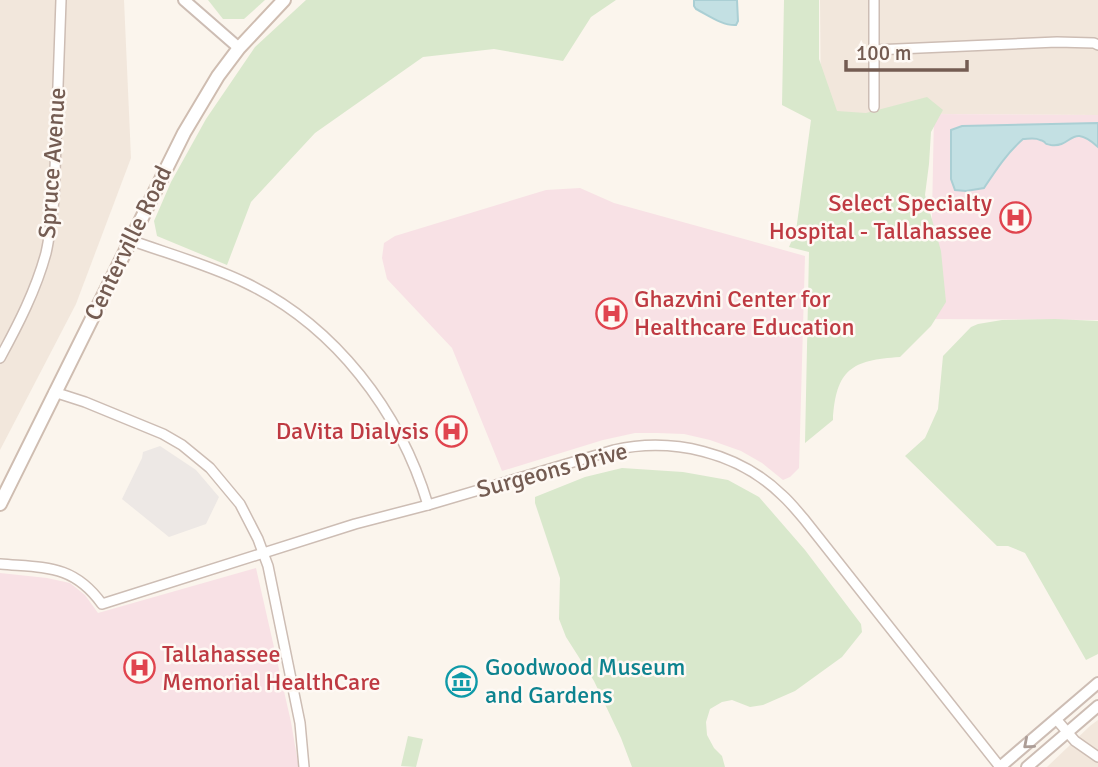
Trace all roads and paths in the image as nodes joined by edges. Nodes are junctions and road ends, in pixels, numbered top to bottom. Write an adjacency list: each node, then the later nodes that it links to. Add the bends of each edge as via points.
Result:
1 (61, 0): 10 (street, Spruce Avenue, via 54,199 46,253 29,302)
2 (184, 0): 6 (street)
3 (284, 0): 6 (main road, Centerville Road)
4 (874, 0): 7 (street)
5 (1098, 45): 7 (street, via 1057,42)
6 (239, 48): 9 (main road, Centerville Road, via 184,133)
7 (874, 50): 8 (street)
8 (874, 107)
9 (130, 240): 11 (main road, Centerville Road); 13 (street, via 245,283 313,328 350,364 381,404 412,459)
10 (0, 358)
11 (54, 392): 12 (main road, Centerville Road); 14 (street, via 155,429 181,445 229,490 249,519)
12 (0, 503)
13 (428, 505): 14 (street, Surgeons Drive); 22 (street, Surgeons Drive, via 629,446 672,445 726,458 763,479 789,502)
14 (263, 553): 15 (street, Surgeons Drive, via 102,604 90,587 73,576 46,568); 21 (street, via 300,723)
15 (0, 564)
16 (1098, 683): 18 (street)
17 (1098, 706): 19 (street)
18 (1056, 719): 19 (street); 22 (street, one-way to 22)
19 (1067, 733): 20 (street); 23 (street)
20 (1098, 757)
21 (304, 767)
22 (1000, 767)
23 (1027, 767)

